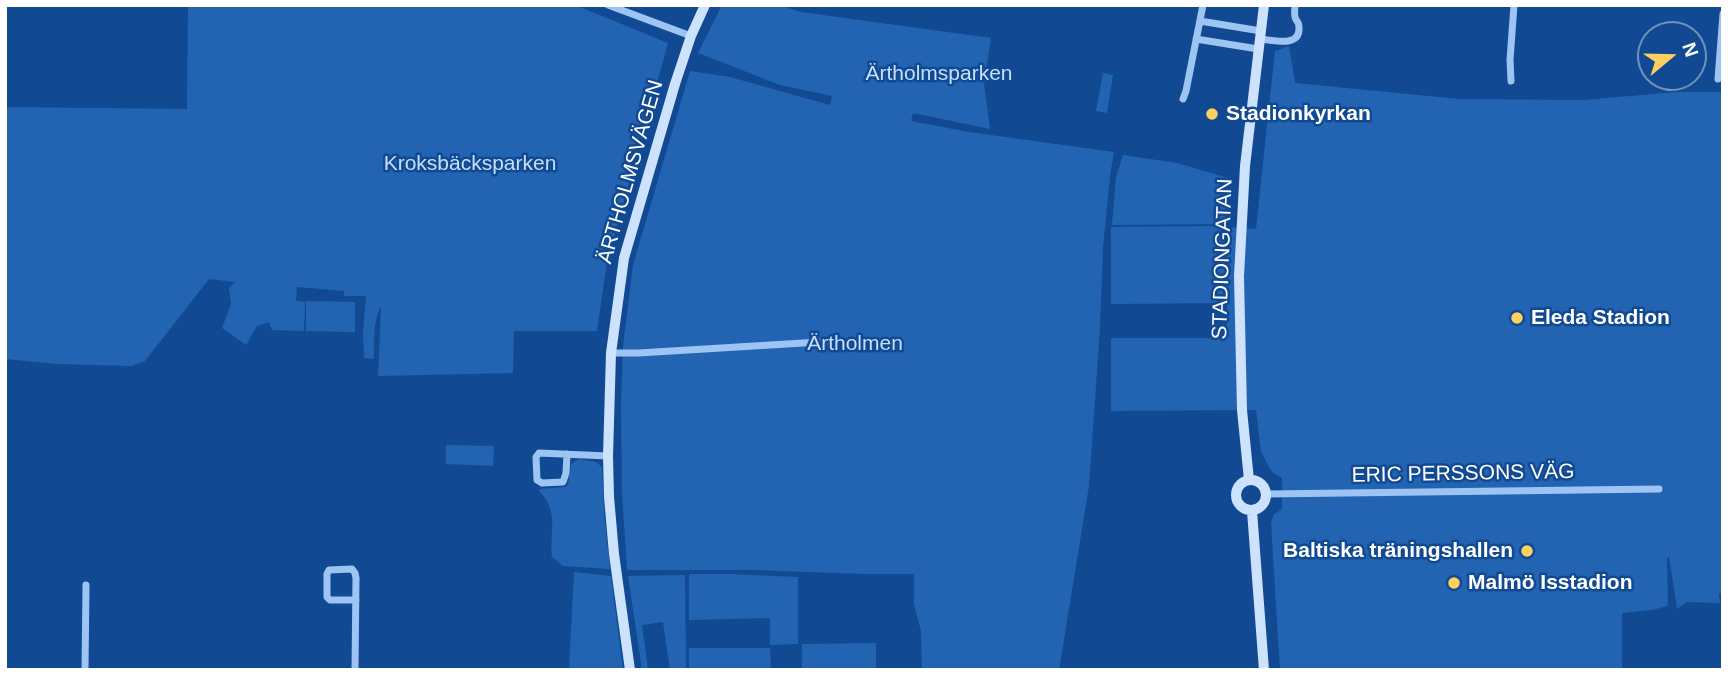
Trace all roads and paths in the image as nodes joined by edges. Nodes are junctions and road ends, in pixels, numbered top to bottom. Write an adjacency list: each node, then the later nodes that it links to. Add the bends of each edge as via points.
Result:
1 (608, 5): 9 (street)
2 (705, 5): 9 (main road, ÄRTHOLMSVÄGEN)
3 (1203, 5): 8 (street)
4 (1265, 5): 11 (main road, STADIONGATAN)
5 (1295, 5): 11 (street, via 1300,26 1295,38)
6 (1514, 5): 13 (street)
7 (1723, 14): 12 (street)
8 (1200, 21): 10 (street); 11 (street)
9 (691, 36): 16 (main road, ÄRTHOLMSVÄGEN, via 624,258)
10 (1196, 39): 11 (street); 14 (street)
11 (1260, 40): 19 (main road, STADIONGATAN, via 1244,176 1239,276 1242,410)
12 (1718, 79)
13 (1511, 82)
14 (1183, 99)
15 (836, 341): 16 (street)
16 (611, 353): 18 (main road, ÄRTHOLMSVÄGEN)
17 (567, 454): 17 (street, via 537,454 537,480 563,482); 18 (street)
18 (608, 456): 27 (main road, ÄRTHOLMSVÄGEN, via 614,554)
19 (1249, 480): 21 (main road, via 1262,485); 22 (main road, STADIONGATAN, via 1236,496 1242,508)
20 (1659, 489): 21 (street, ERIC PERSSONS VÄG)
21 (1267, 494): 22 (main road, via 1262,507)
22 (1252, 511): 28 (main road, STADIONGATAN)
23 (86, 585): 25 (street)
24 (356, 600): 24 (street, via 352,569 329,570 327,597); 26 (street)
25 (86, 670)
26 (355, 670)
27 (630, 670)
28 (1264, 670)

